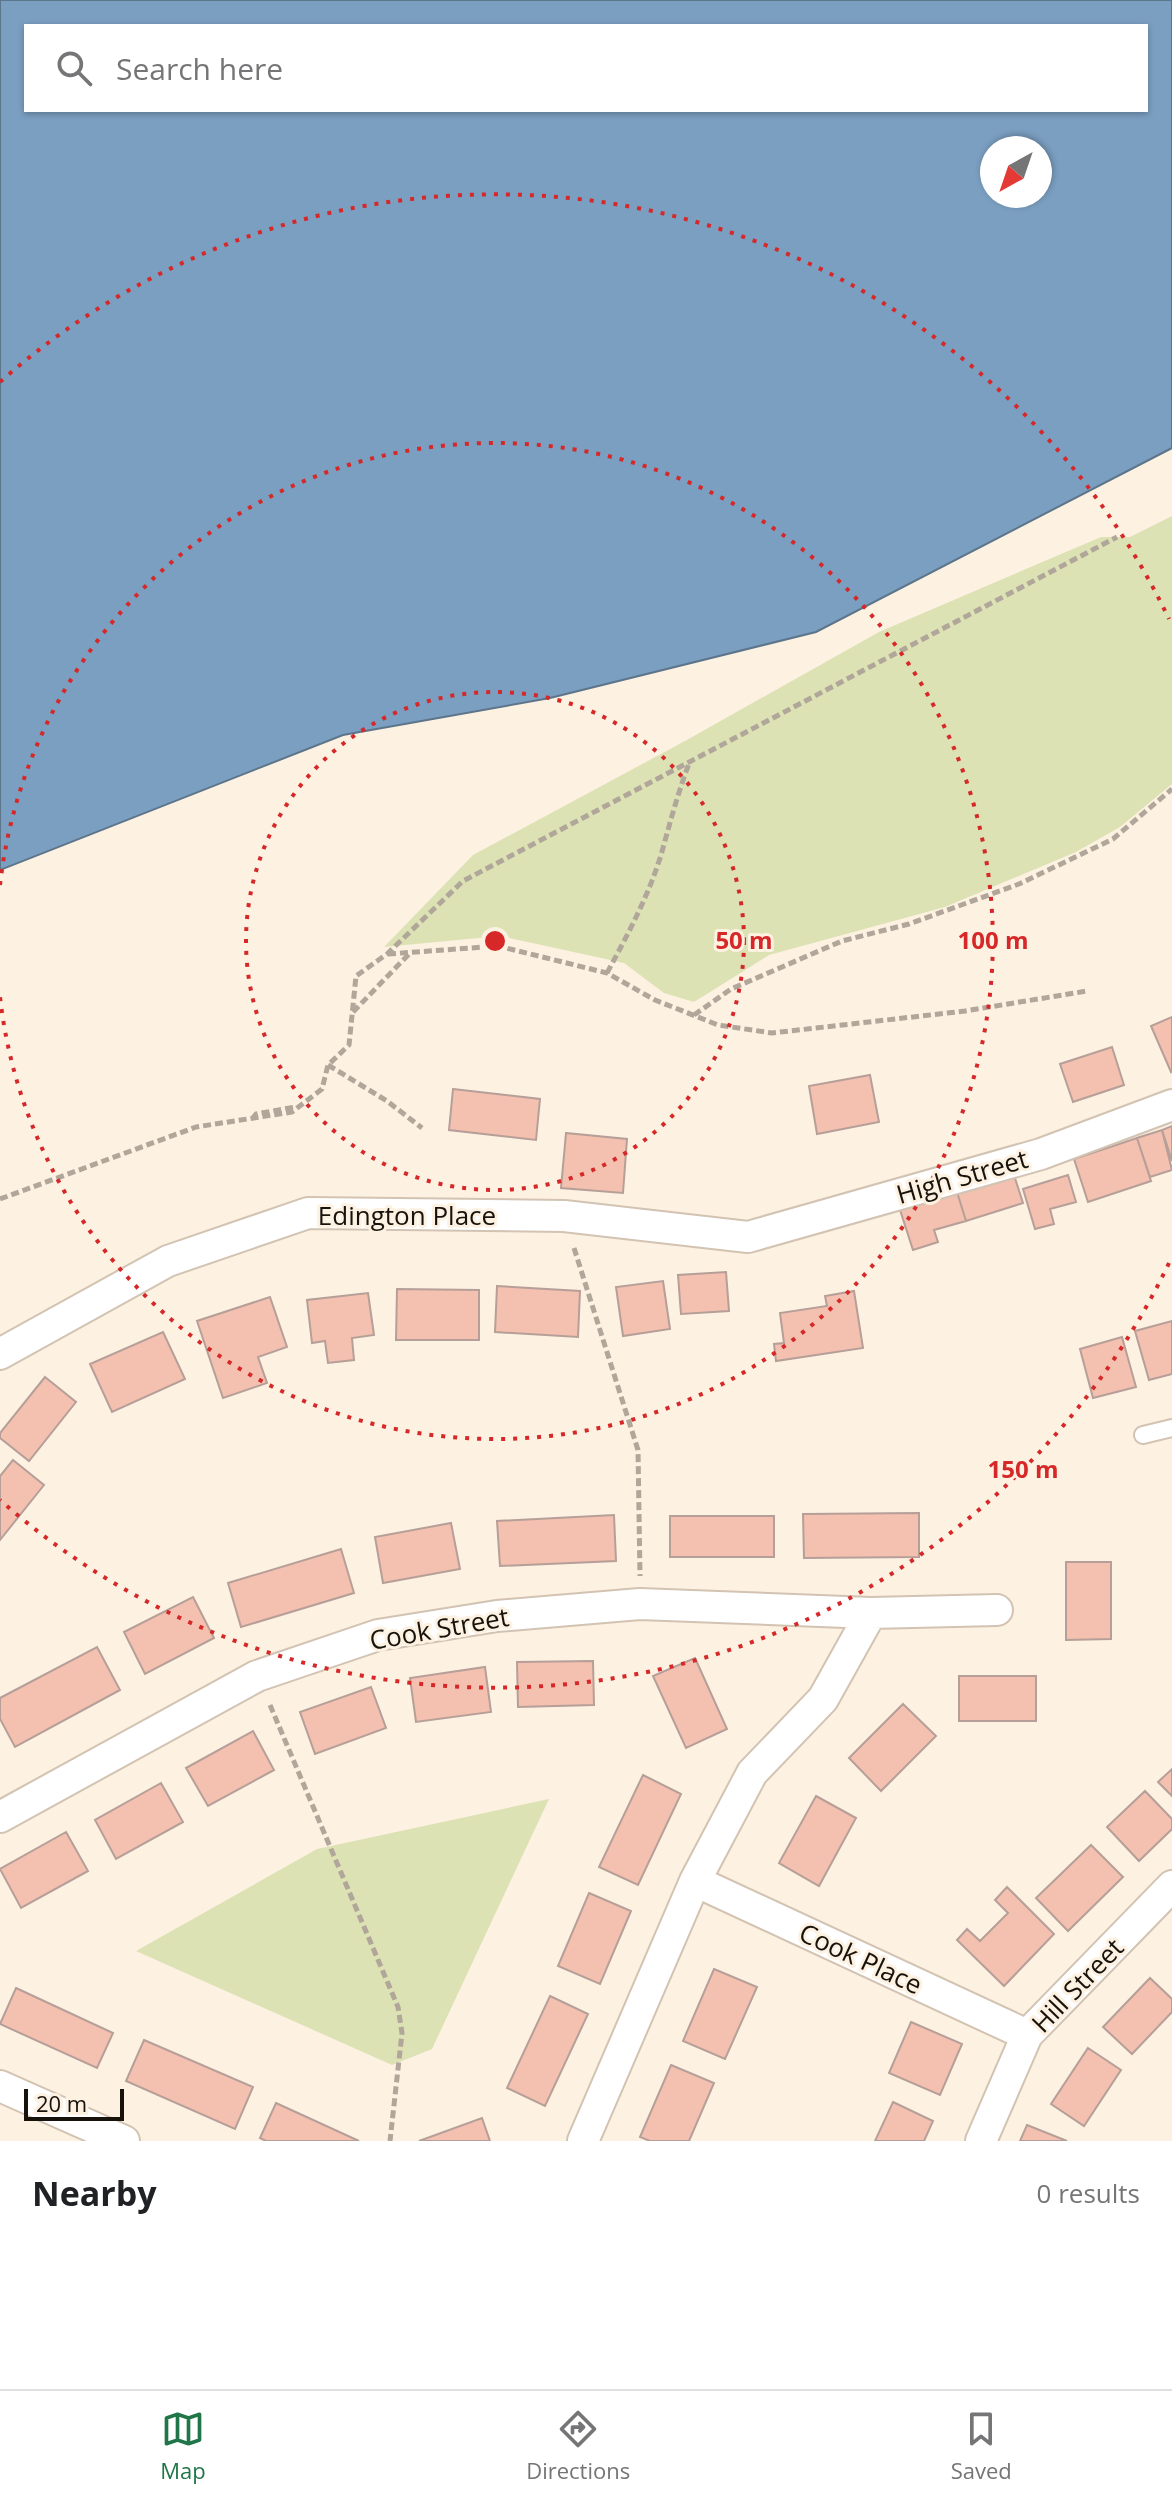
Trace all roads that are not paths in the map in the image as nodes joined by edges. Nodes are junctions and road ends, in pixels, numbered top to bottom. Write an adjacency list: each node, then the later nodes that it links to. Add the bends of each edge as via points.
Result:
1 (1172, 1105): 2 (street, High Street, via 1041,1154)
2 (748, 1237): 3 (street, Edington Place, via 564,1216 308,1213 168,1261)
3 (0, 1354)
4 (1172, 1428): 5 (lane)
5 (1143, 1435)
6 (997, 1610): 7 (street, Cook Street)
7 (871, 1613): 8 (street, Cook Street, via 640,1604 497,1616 378,1635 257,1676); 9 (street, via 823,1699 752,1773)
8 (0, 1817)
9 (695, 1881): 11 (street, Cook Place); 14 (street)
10 (1172, 1886): 11 (street, Hill Street)
11 (1027, 2035): 15 (street, Hill Street)
12 (0, 2086): 13 (street)
13 (124, 2141)
14 (583, 2141)
15 (981, 2141)

